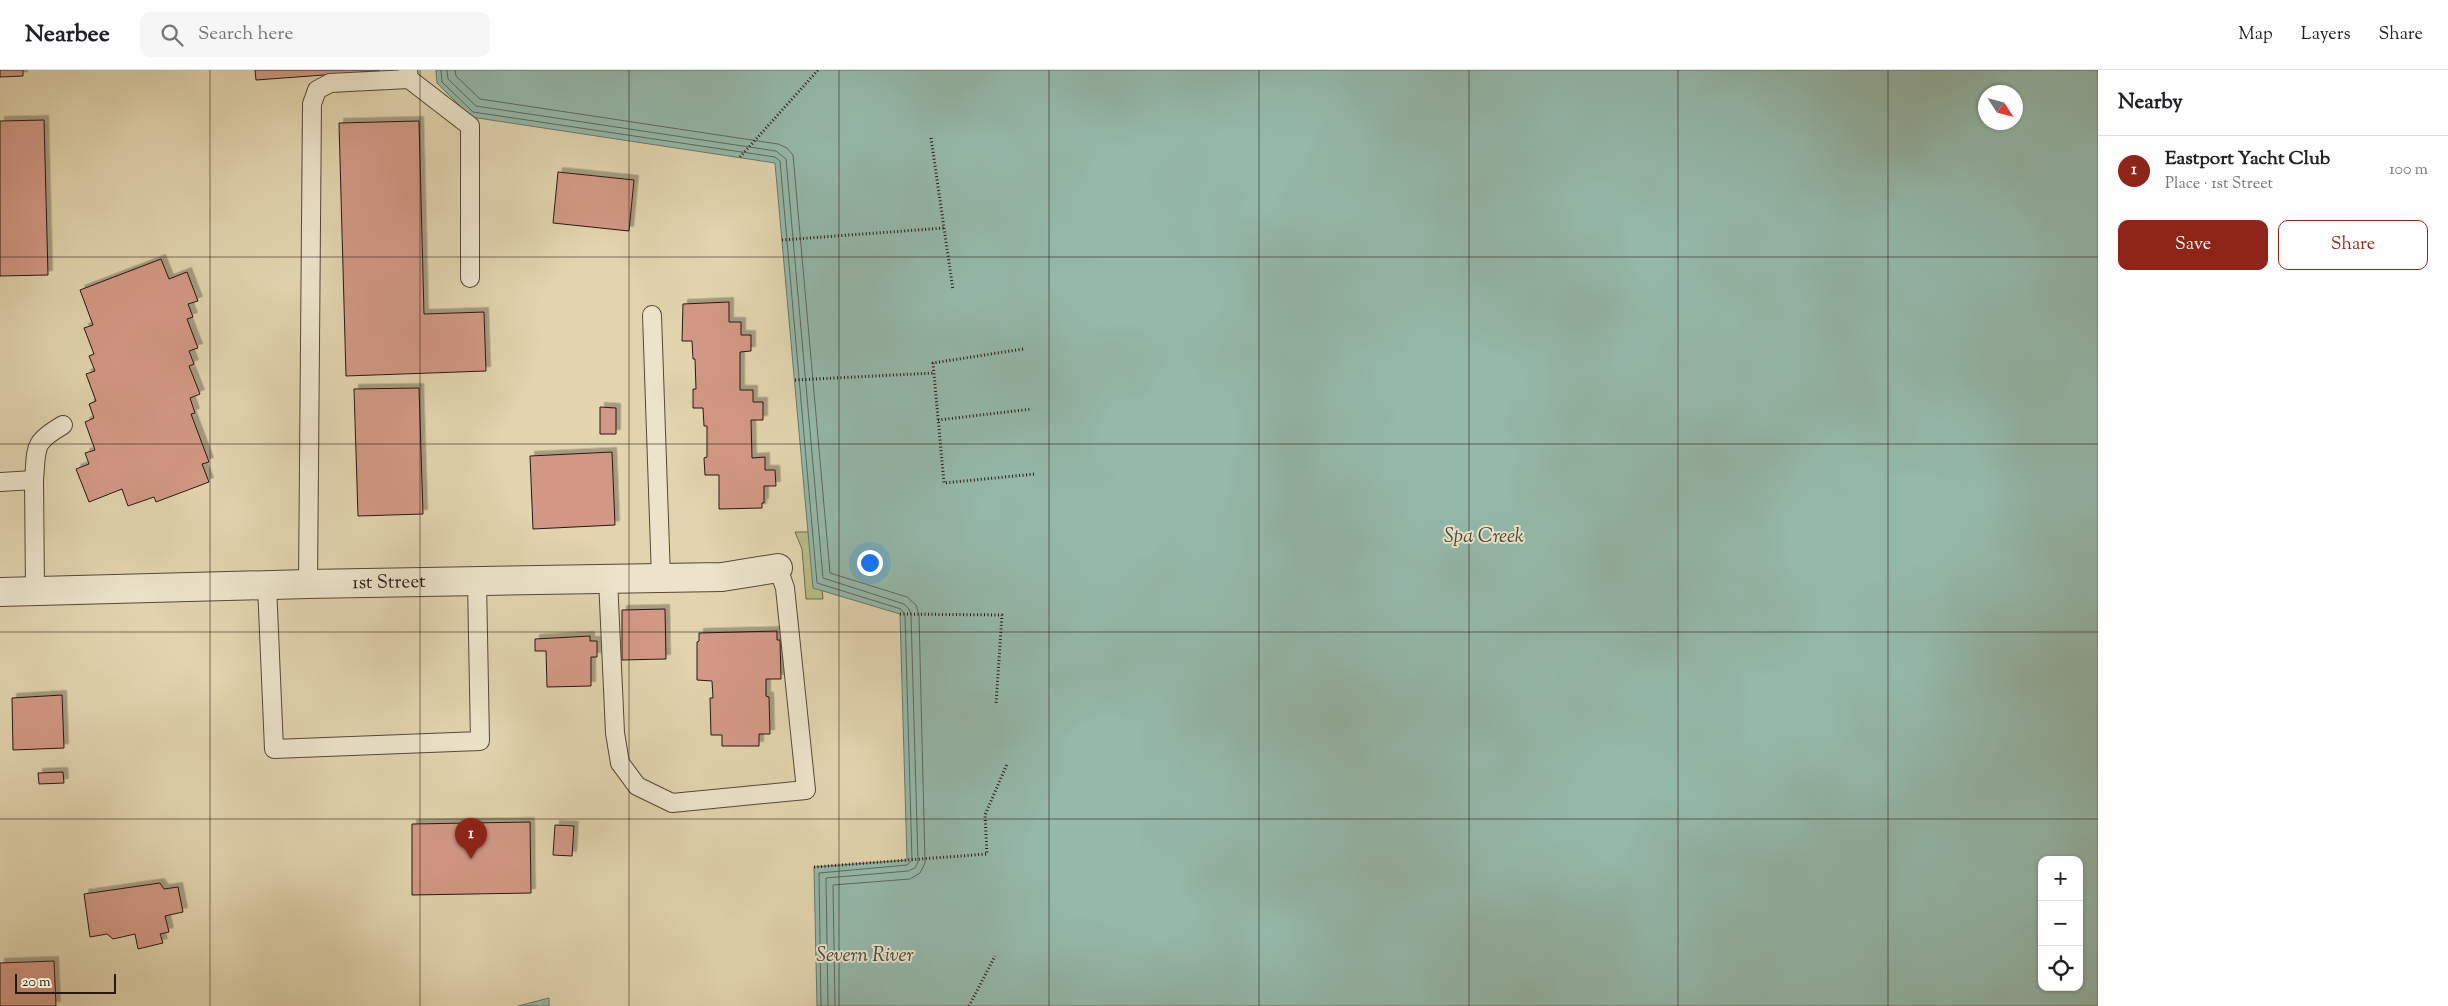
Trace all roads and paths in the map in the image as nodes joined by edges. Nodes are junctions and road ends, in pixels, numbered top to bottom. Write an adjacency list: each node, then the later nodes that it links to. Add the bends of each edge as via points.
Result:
1 (818, 70): 4 (path)
2 (408, 74): 7 (lane, via 470,126); 23 (lane, via 330,83 317,90 312,104)
3 (931, 138): 5 (path)
4 (740, 157)
5 (944, 228): 6 (path); 8 (path)
6 (782, 240)
7 (470, 278)
8 (953, 290)
9 (652, 315): 20 (lane)
10 (1023, 349): 11 (path, via 932,362)
11 (934, 373): 12 (path); 14 (path)
12 (795, 380)
13 (1032, 409): 14 (path)
14 (938, 420): 16 (path, via 944,483)
15 (63, 425): 17 (lane, via 43,437 37,450)
16 (1035, 474)
17 (34, 480): 18 (lane); 25 (lane)
18 (0, 482)
19 (778, 568): 20 (street, 1st Street, via 722,577); 21 (lane, via 786,588 806,790 672,803 637,786 620,763 615,733)
20 (661, 578): 21 (street, 1st Street)
21 (608, 579): 22 (street, 1st Street)
22 (477, 581): 23 (street, 1st Street); 24 (lane, via 480,741 274,749)
23 (308, 584): 24 (street, 1st Street)
24 (267, 585): 25 (street, 1st Street)
25 (34, 591): 26 (street, 1st Street)
26 (0, 592)
27 (900, 614): 28 (path, via 1002,616)
28 (996, 704)
29 (1007, 764): 30 (path, via 985,815 988,854)
30 (814, 867)
31 (995, 956): 32 (path)
32 (969, 1006)

